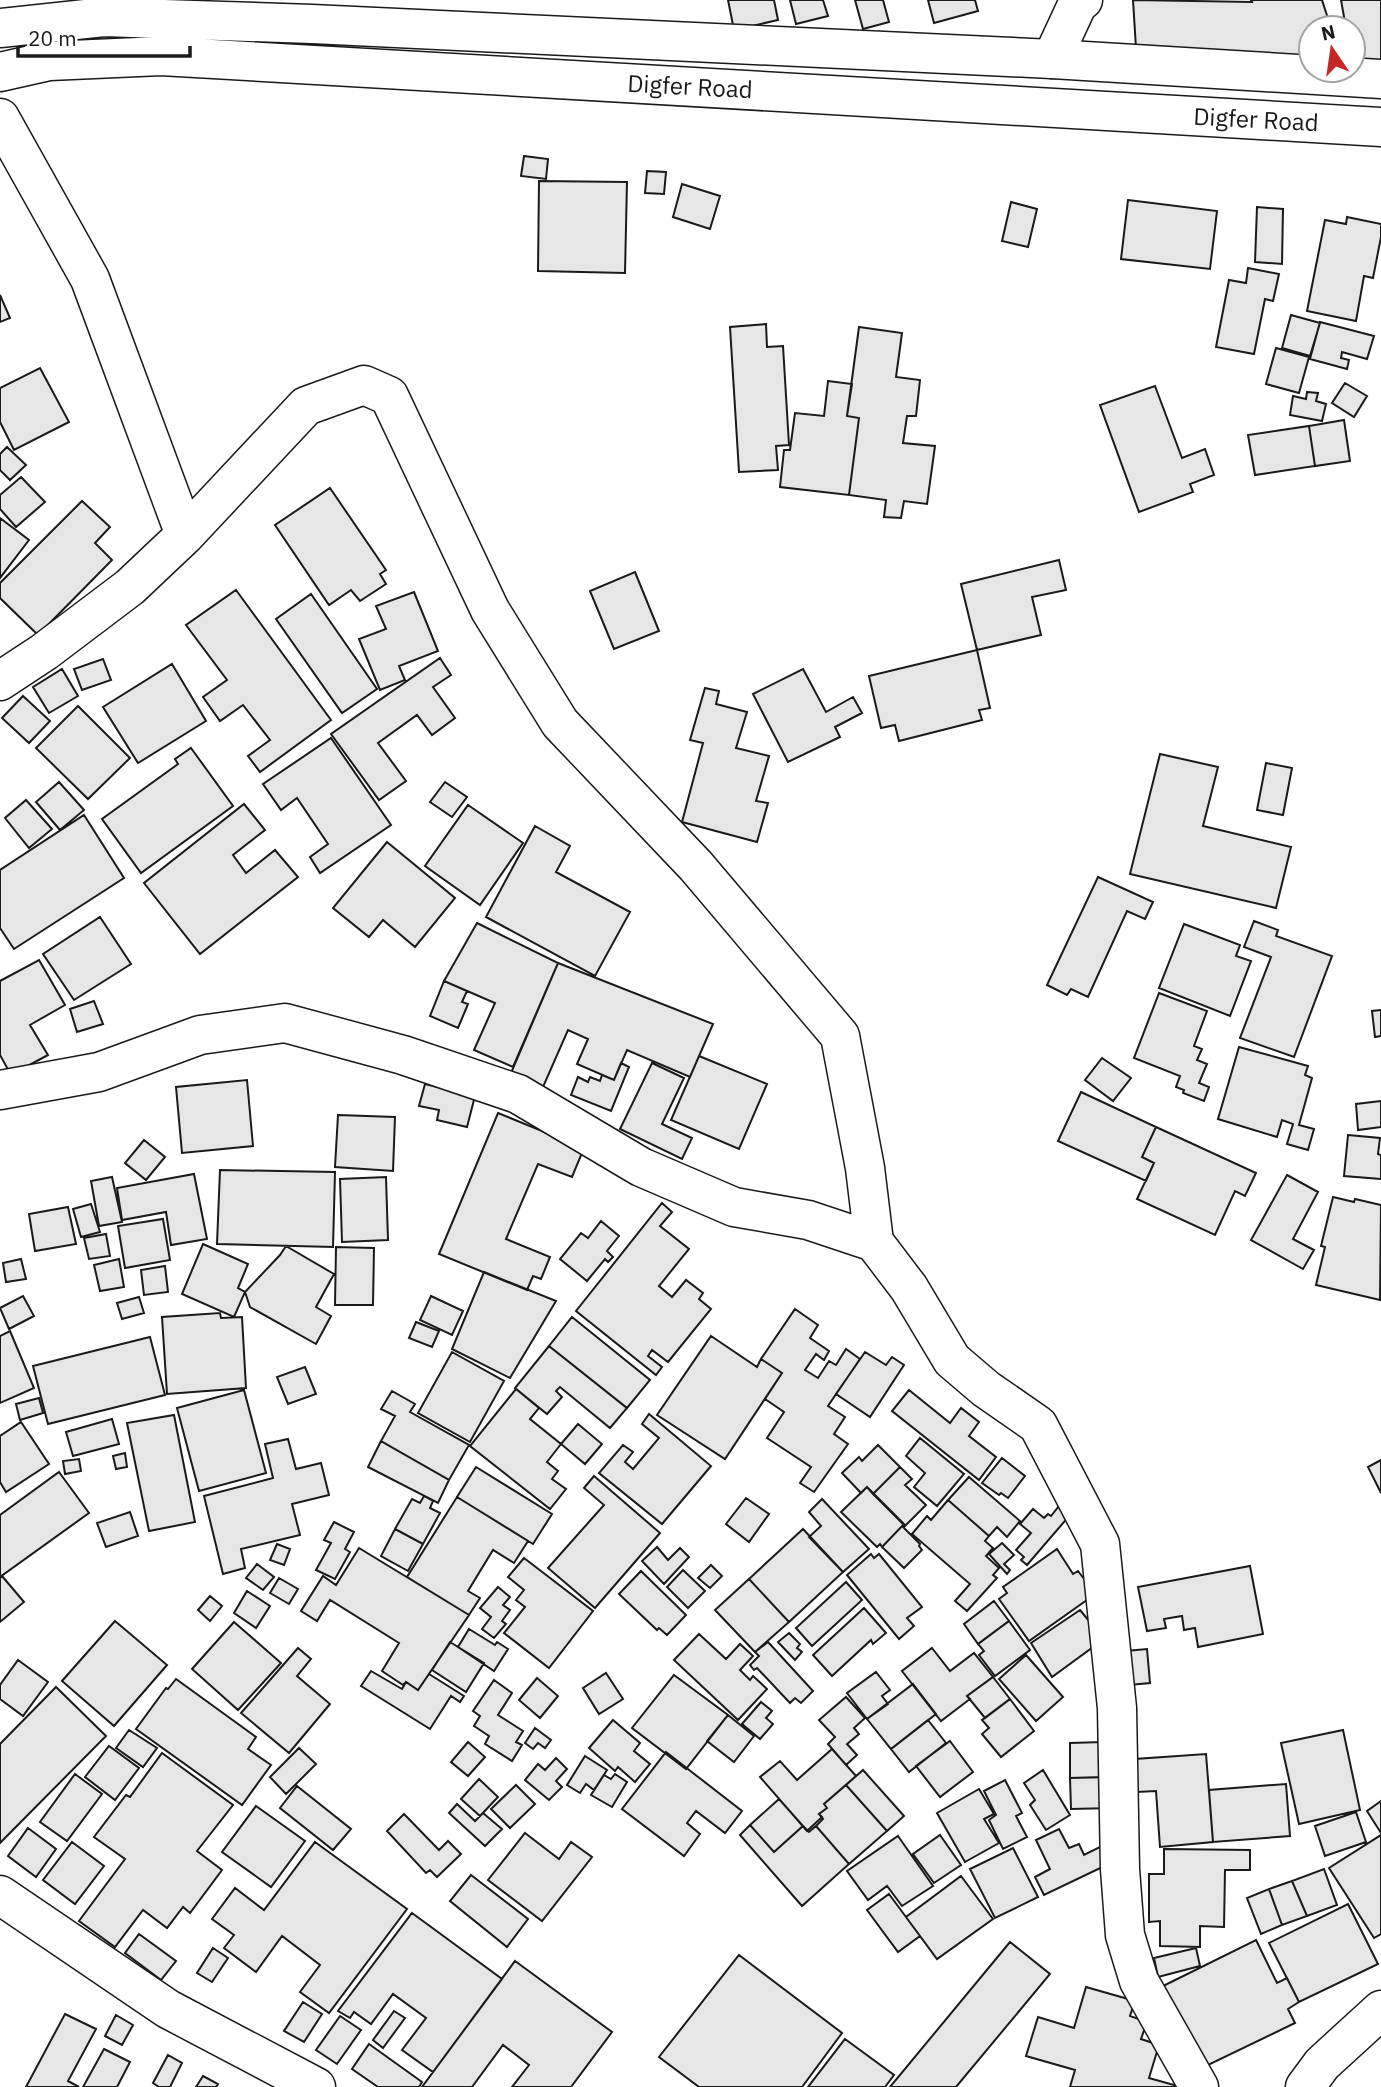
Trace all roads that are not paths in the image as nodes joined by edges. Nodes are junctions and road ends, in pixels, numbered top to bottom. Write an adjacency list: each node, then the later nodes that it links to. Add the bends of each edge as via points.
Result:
1 (1083, 0): 3 (street)
2 (0, 28): 3 (street, Digfer Road, via 104,17)
3 (1052, 59): 5 (street, Digfer Road)
4 (0, 72): 7 (street, Digfer Road, via 49,61 161,56)
5 (1381, 79)
6 (0, 118): 8 (street, via 90,279)
7 (1381, 127)
8 (185, 535): 9 (street, via 130,587); 11 (street, via 306,406 364,385 389,396 490,610 560,723 696,866 840,1036)
9 (0, 681)
10 (0, 1090): 11 (street, via 99,1072 200,1035 285,1023 403,1055 518,1094 640,1167 734,1207 808,1220)
11 (874, 1242): 15 (street, via 909,1288 952,1360 1038,1425 1100,1544 1117,1708 1125,1935 1139,1981)
12 (0, 1895): 14 (street, via 168,2009)
13 (1381, 2010): 16 (street, via 1322,2064)
14 (316, 2087)
15 (1199, 2087)
16 (1305, 2087)

